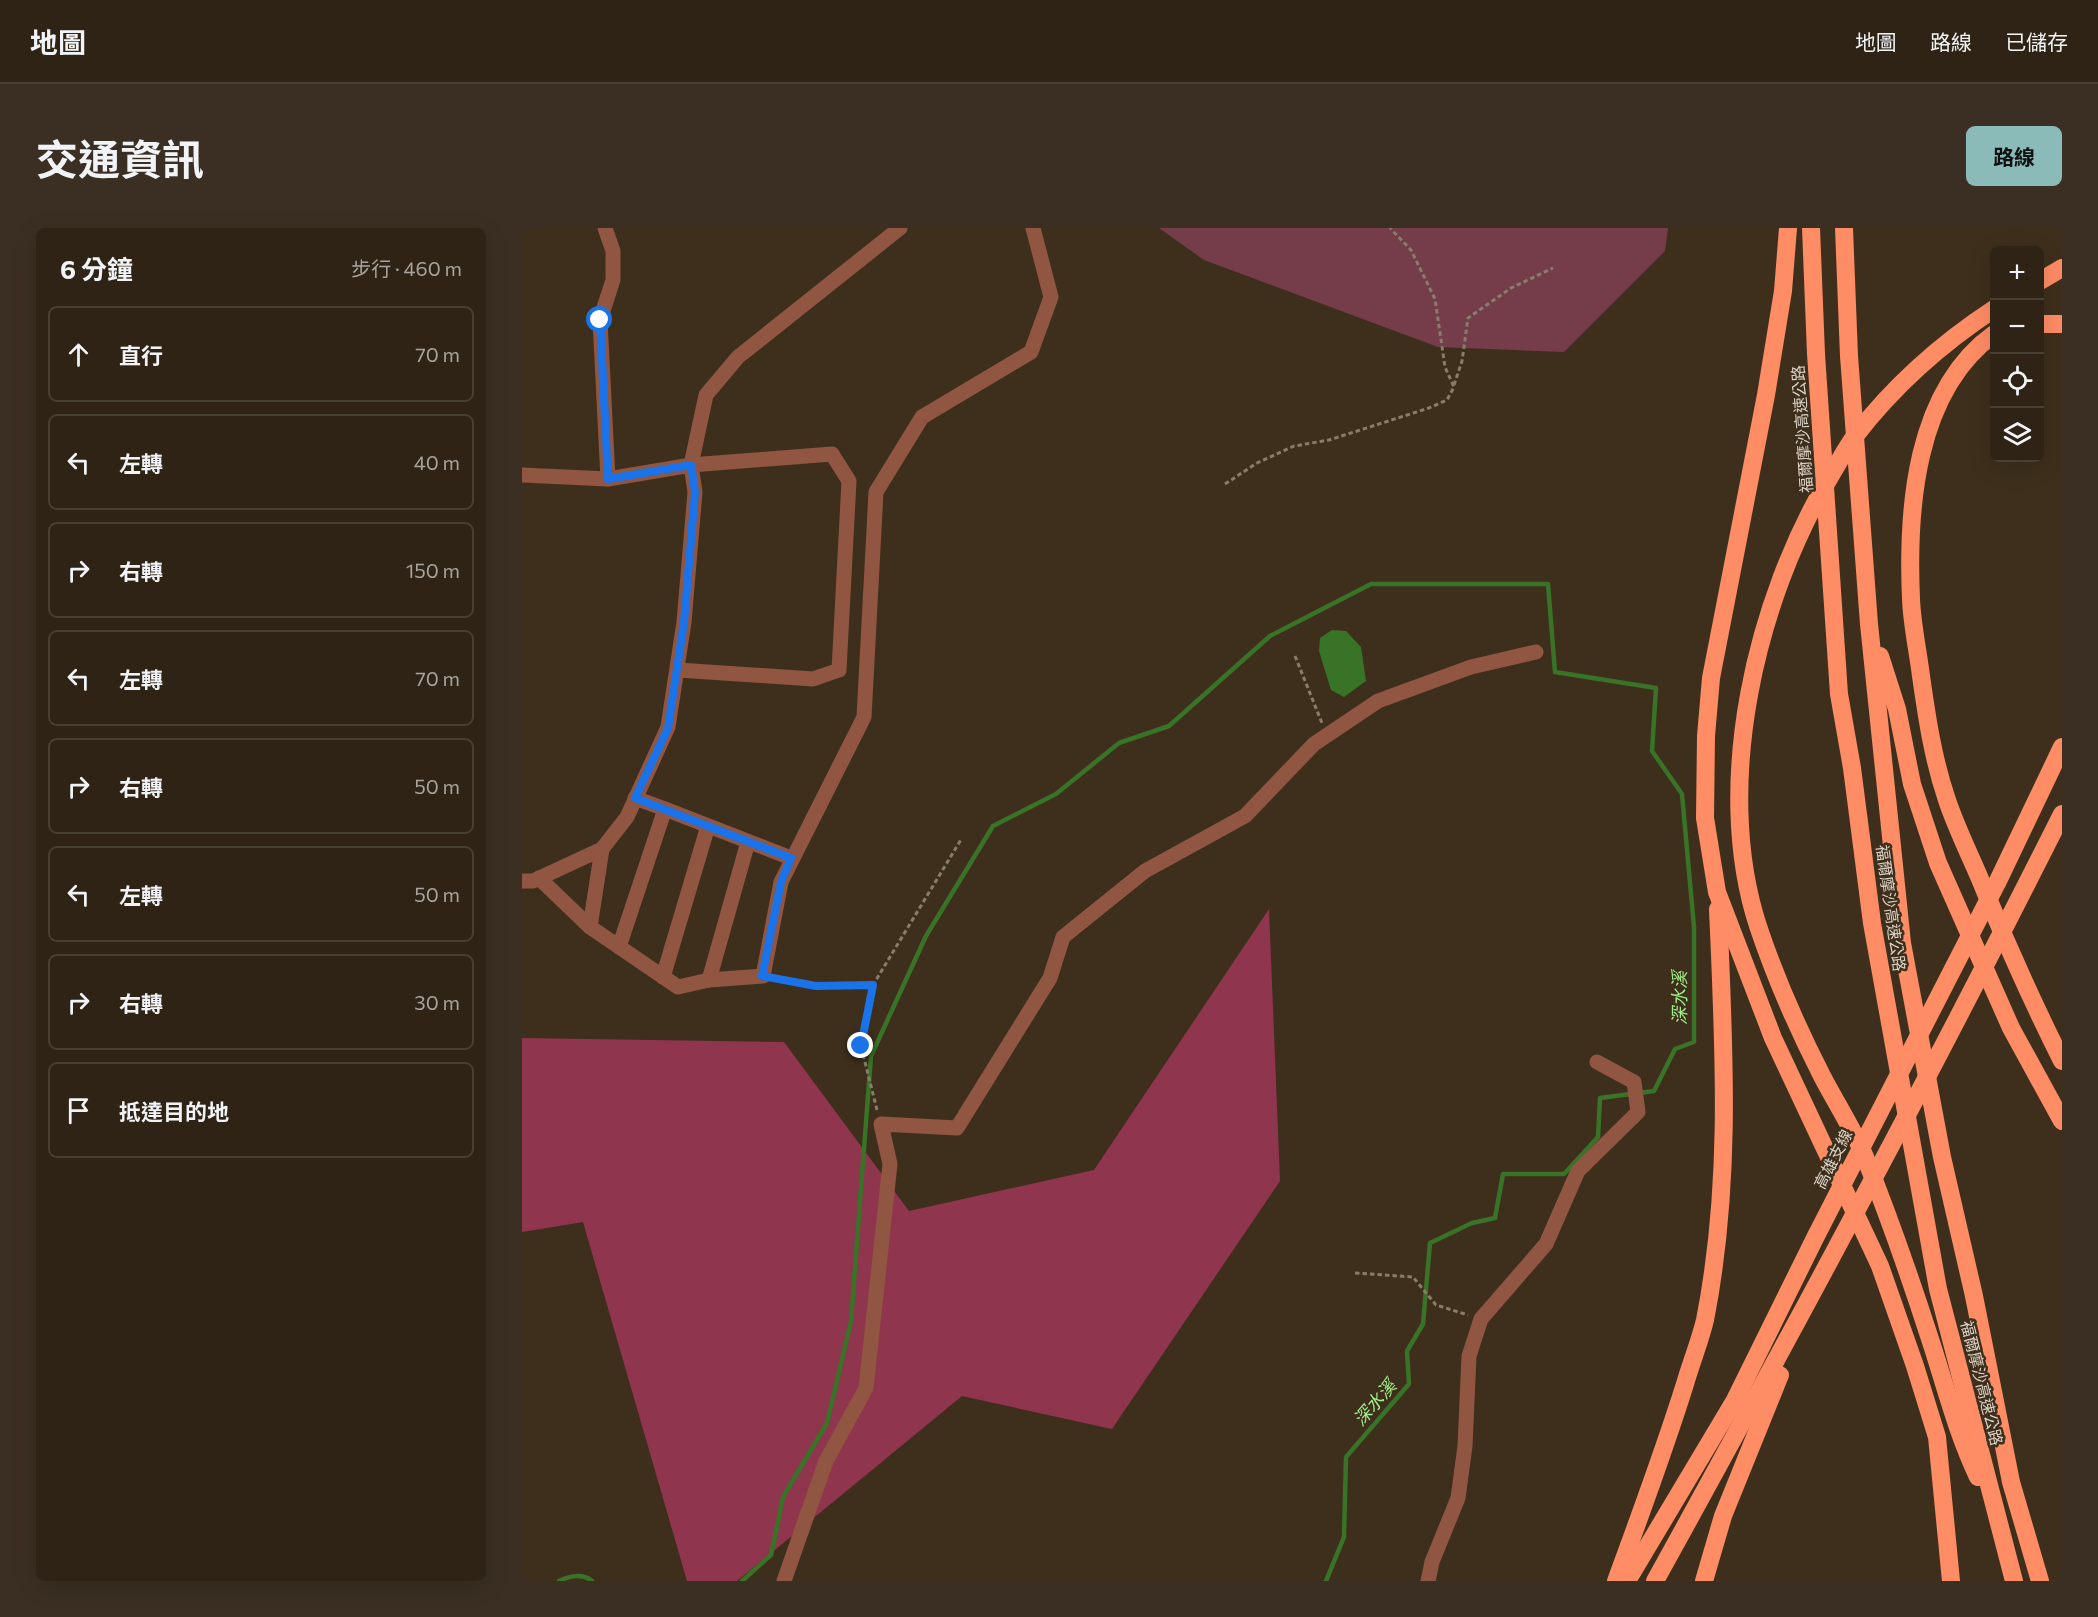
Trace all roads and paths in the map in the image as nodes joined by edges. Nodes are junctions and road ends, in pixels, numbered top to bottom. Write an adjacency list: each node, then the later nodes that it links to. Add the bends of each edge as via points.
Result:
1 (605, 228): 18 (lane, via 613,251 612,280 600,320)
2 (900, 228): 16 (lane, via 738,357 706,394)
3 (1033, 228): 33 (lane, via 1051,297 1031,352 922,417 876,492 864,717)
4 (1390, 228): 15 (path, via 1411,250 1435,298 1445,367)
5 (1788, 228): 36 (highway, via 1783,291 1766,395 1712,678 1706,736 1705,818)
6 (1811, 228): 50 (highway, 福爾摩沙高速公路, via 1839,694 1872,923 1938,1289)
7 (1844, 228): 20 (highway, 福爾摩沙高速公路, via 1849,356)
8 (1553, 268): 15 (path, via 1511,288 1468,318)
9 (2062, 268): 10 (highway)
10 (2044, 279)
11 (1988, 314): 50 (highway, via 1904,380 1854,438 1811,509 1781,578 1754,663 1740,792 1746,875 1758,925 1821,1074 1864,1154 1930,1341 1960,1440)
12 (2044, 324): 13 (highway)
13 (2062, 324)
14 (1990, 337): 43 (highway, via 1974,348 1950,380 1931,419 1911,532 1911,601 1929,734 1947,800 2025,988)
15 (1454, 387): 19 (path, via 1447,400 1429,408 1329,440 1294,446)
16 (691, 465): 18 (lane); 23 (lane, via 695,492); 23 (lane, via 832,454 849,481 842,636 839,670 813,679)
17 (522, 475): 18 (lane)
18 (608, 479)
19 (1225, 484)
20 (1869, 624): 45 (highway, via 1897,709 1912,784 1938,863 2011,1028); 59 (highway, 福爾摩沙高速公路, via 1902,943 2010,1482)
21 (1536, 652): 24 (lane, via 1471,667 1378,701)
22 (1295, 656): 24 (path)
23 (678, 670): 26 (lane, via 668,728)
24 (1325, 736): 46 (lane, via 1245,816 1145,871 1063,937 1050,978 957,1128)
25 (2062, 747): 54 (highway, 高雄支線, via 1735,1400)
26 (635, 798): 27 (lane); 32 (lane, via 627,817)
27 (665, 809): 29 (lane); 38 (lane)
28 (2062, 814): 48 (highway, via 1973,992)
29 (708, 826): 31 (lane); 40 (lane)
30 (962, 838): 42 (path)
31 (748, 842): 33 (lane); 41 (lane)
32 (602, 849): 34 (lane); 37 (lane)
33 (791, 858): 39 (lane, via 781,882)
34 (539, 878): 35 (lane); 37 (lane)
35 (522, 881)
36 (1717, 892): 53 (highway, via 1725,1056 1725,1167 1719,1224 1704,1321 1668,1439); 57 (highway, via 1773,1038 1880,1266 1915,1366 1937,1437)
37 (590, 927): 38 (lane)
38 (619, 947): 40 (lane)
39 (762, 976): 41 (lane); 42 (path, via 816,986)
40 (663, 977): 41 (lane, via 678,987)
41 (709, 980)
42 (873, 985): 46 (path, via 861,1046)
43 (2062, 1061)
44 (1597, 1062): 49 (lane, via 1634,1082 1638,1112 1578,1171 1546,1244)
45 (2062, 1121)
46 (881, 1124): 51 (lane, via 890,1164 866,1388 826,1461)
47 (1355, 1273): 49 (path, via 1413,1277 1436,1305)
48 (1814, 1288): 55 (highway); 56 (highway, via 1723,1516)
49 (1481, 1319): 52 (lane, via 1469,1356 1458,1498)
50 (1994, 1511): 58 (highway, 福爾摩沙高速公路)
51 (784, 1581)
52 (1428, 1581)
53 (1616, 1581)
54 (1627, 1581)
55 (1654, 1581)
56 (1704, 1581)
57 (1951, 1581)
58 (2014, 1581)
59 (2040, 1581)

